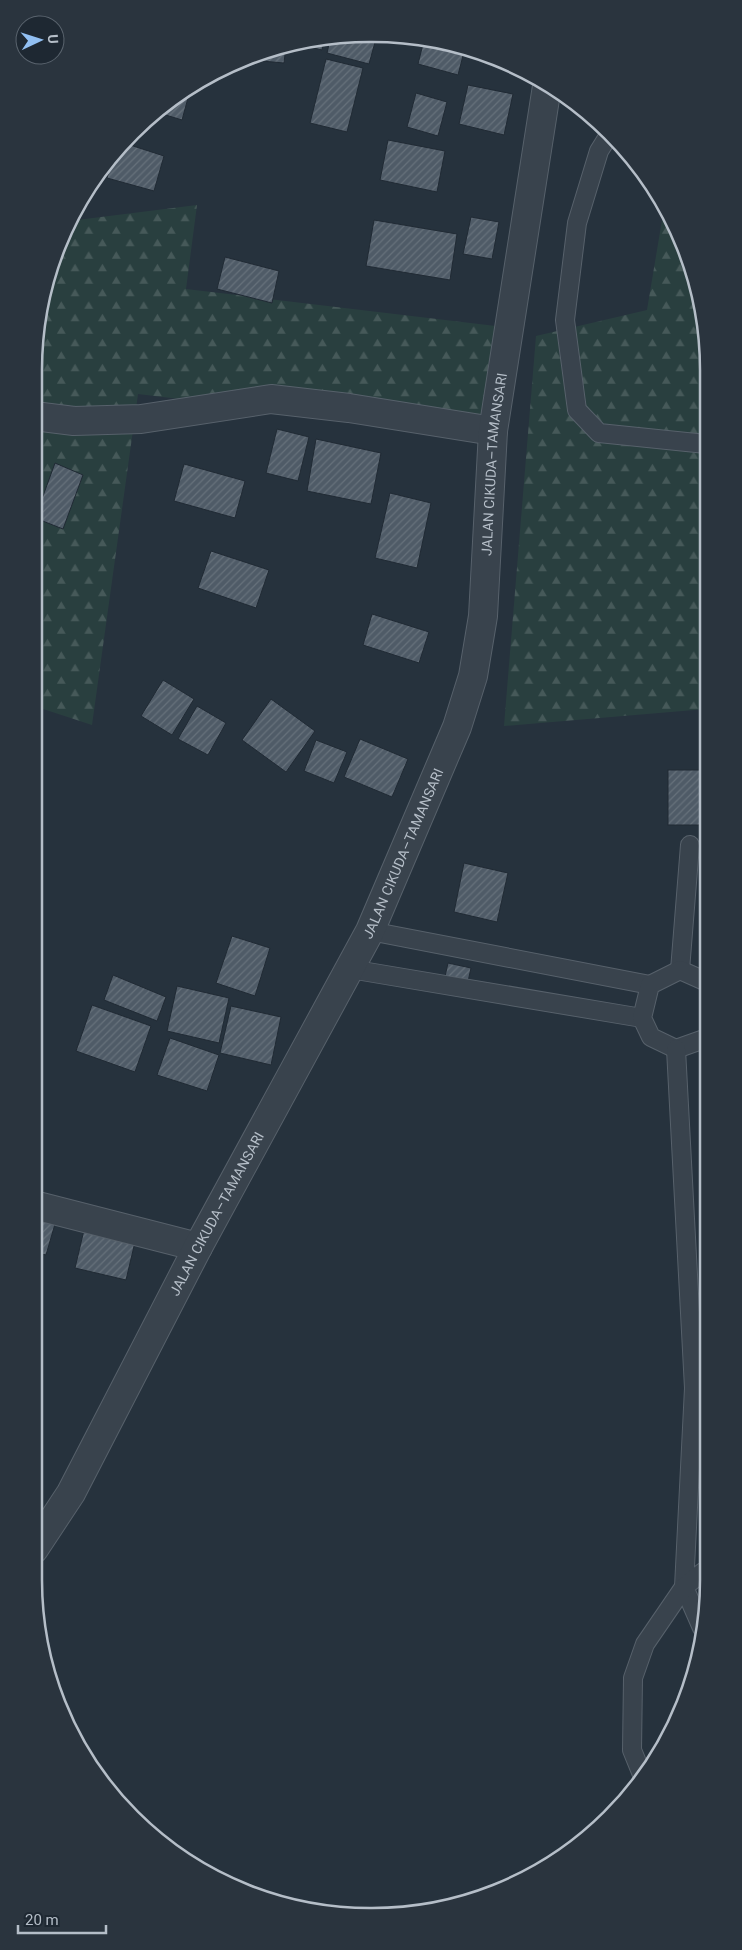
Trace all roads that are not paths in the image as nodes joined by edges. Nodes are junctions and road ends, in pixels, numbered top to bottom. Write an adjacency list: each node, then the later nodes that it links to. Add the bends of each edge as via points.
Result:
1 (546, 93): 4 (street, JALAN CIKUDA–TAMANSARI)
2 (605, 141): 5 (lane, via 577,223 566,310 577,410 599,433)
3 (42, 417): 4 (street, via 74,421 141,419 271,399)
4 (493, 431): 7 (street, JALAN CIKUDA–TAMANSARI, via 483,616 473,676 457,727)
5 (700, 443)
6 (690, 845): 9 (lane)
7 (370, 931): 8 (street, JALAN CIKUDA–TAMANSARI); 11 (lane)
8 (350, 969): 12 (lane); 16 (street, JALAN CIKUDA–TAMANSARI)
9 (680, 970): 10 (lane); 11 (lane)
10 (700, 979)
11 (650, 985): 12 (lane)
12 (642, 1018): 14 (lane, via 652,1037)
13 (700, 1041): 14 (lane)
14 (676, 1050): 17 (lane)
15 (42, 1207): 16 (street)
16 (198, 1247): 19 (street, JALAN CIKUDA–TAMANSARI, via 71,1493)
17 (700, 1374)
18 (700, 1400): 21 (lane)
19 (42, 1537)
20 (700, 1574): 21 (lane)
21 (684, 1587): 22 (lane); 23 (lane, via 646,1644 633,1678 632,1750)
22 (697, 1618)
23 (639, 1768)

